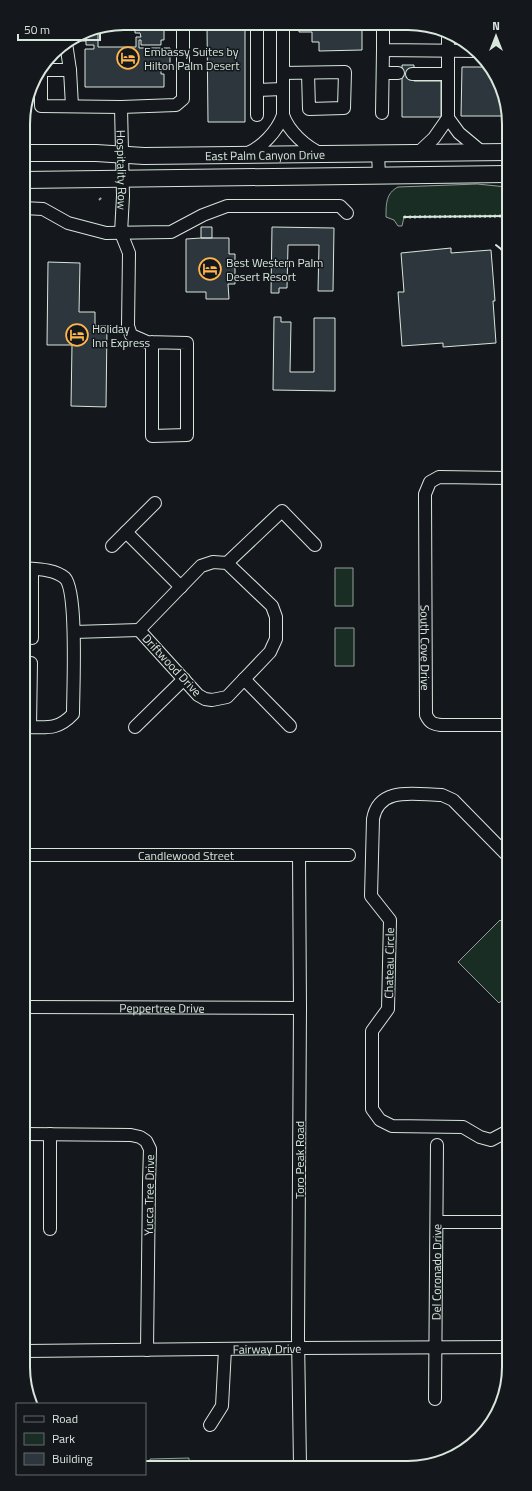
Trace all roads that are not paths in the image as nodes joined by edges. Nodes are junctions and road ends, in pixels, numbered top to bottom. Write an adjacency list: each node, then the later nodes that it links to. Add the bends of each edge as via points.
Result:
1 (183, 30): 22 (street, via 183,100 176,105)
2 (256, 30): 20 (street)
3 (283, 30): 12 (street)
4 (383, 30): 7 (street)
5 (448, 40): 8 (street)
6 (67, 50): 11 (street)
7 (383, 50): 8 (street); 14 (street)
8 (448, 50): 9 (street); 17 (street)
9 (465, 50)
10 (48, 70): 11 (street)
11 (70, 70): 21 (street)
12 (283, 73): 13 (street); 19 (street)
13 (308, 73)
14 (382, 73): 15 (street); 23 (street)
15 (398, 73)
16 (412, 74): 17 (street)
17 (448, 74): 26 (street)
18 (40, 82): 21 (street, via 41,106)
19 (283, 89): 20 (street); 25 (street)
20 (257, 90): 24 (street)
21 (72, 106): 22 (street)
22 (121, 107): 33 (street, Hospitality Row)
23 (382, 113)
24 (257, 115)
25 (283, 115): 31 (street, via 286,125 310,147); 34 (street, via 278,127 259,148)
26 (448, 118): 29 (street, via 434,138); 30 (street, via 459,133)
27 (502, 152): 30 (main road, East Palm Canyon Drive)
28 (30, 153): 33 (main road, East Palm Canyon Drive)
29 (418, 153): 30 (main road, East Palm Canyon Drive); 32 (main road, East Palm Canyon Drive)
30 (483, 153)
31 (324, 154): 32 (main road, East Palm Canyon Drive); 34 (main road, East Palm Canyon Drive)
32 (378, 154): 36 (street)
33 (122, 155): 34 (main road, East Palm Canyon Drive); 37 (street, Hospitality Row)
34 (243, 155)
35 (502, 174): 36 (main road, East Palm Canyon Drive)
36 (379, 176): 37 (main road, East Palm Canyon Drive)
37 (122, 179): 38 (main road, East Palm Canyon Drive); 41 (street, Hospitality Row)
38 (30, 180)
39 (30, 208): 41 (street, via 43,209 68,223 90,230)
40 (347, 213): 41 (street, via 340,206 227,206 171,232)
41 (120, 233): 42 (street, via 129,253 128,326 131,335)
42 (152, 342): 42 (street, via 152,436 187,435 187,343)
43 (502, 478): 59 (street, South Cove Drive, via 439,477 430,482 424,494 426,715 432,724)
44 (155, 503): 45 (street)
45 (126, 532): 47 (street); 50 (street)
46 (315, 545): 48 (street, via 282,511)
47 (112, 546)
48 (227, 563): 50 (street, Driftwood Drive, via 213,562 201,566); 58 (street, Driftwood Drive, via 272,606 276,617 274,646)
49 (30, 568): 53 (street, via 53,572 65,578 70,590)
50 (181, 587): 52 (street, Driftwood Drive)
51 (30, 603): 54 (street)
52 (139, 630): 53 (street, Driftwood Drive); 57 (street, Driftwood Drive)
53 (74, 632): 62 (street, via 73,714 65,723 55,727)
54 (32, 638)
55 (31, 663): 56 (street)
56 (30, 679)
57 (184, 679): 58 (street, Driftwood Drive, via 198,695 205,699 218,700 227,697); 60 (street)
58 (244, 679): 61 (street)
59 (502, 725)
60 (135, 726)
61 (290, 726)
62 (30, 727)
63 (502, 850): 71 (street, Chateau Circle, via 447,796 393,794 382,800 374,812 371,896 390,920 388,1009 372,1031 372,1109 380,1120 392,1126 463,1127 491,1140)
64 (30, 855): 65 (street, Candlewood Street)
65 (299, 855): 66 (street, Candlewood Street); 68 (street, Toro Peak Road)
66 (349, 855)
67 (30, 1007): 68 (street, Peppertree Drive)
68 (300, 1008): 78 (street, Toro Peak Road)
69 (30, 1134): 70 (street, Yucca Tree Drive)
70 (50, 1134): 75 (street); 80 (street, Yucca Tree Drive, via 130,1134 146,1140 150,1149)
71 (502, 1134)
72 (437, 1145): 73 (street, Del Coronado Drive)
73 (437, 1222): 74 (street); 76 (street, Del Coronado Drive)
74 (502, 1222)
75 (50, 1229)
76 (435, 1347): 77 (street, Fairway Drive); 78 (street, Fairway Drive); 82 (street, Del Coronado Drive)
77 (502, 1347)
78 (298, 1348): 79 (street, Fairway Drive); 84 (street, Toro Peak Road)
79 (225, 1349): 80 (street, Fairway Drive); 83 (street, via 222,1406)
80 (147, 1350): 81 (street, Fairway Drive)
81 (30, 1351)
82 (435, 1400)
83 (210, 1425)
84 (300, 1461)

